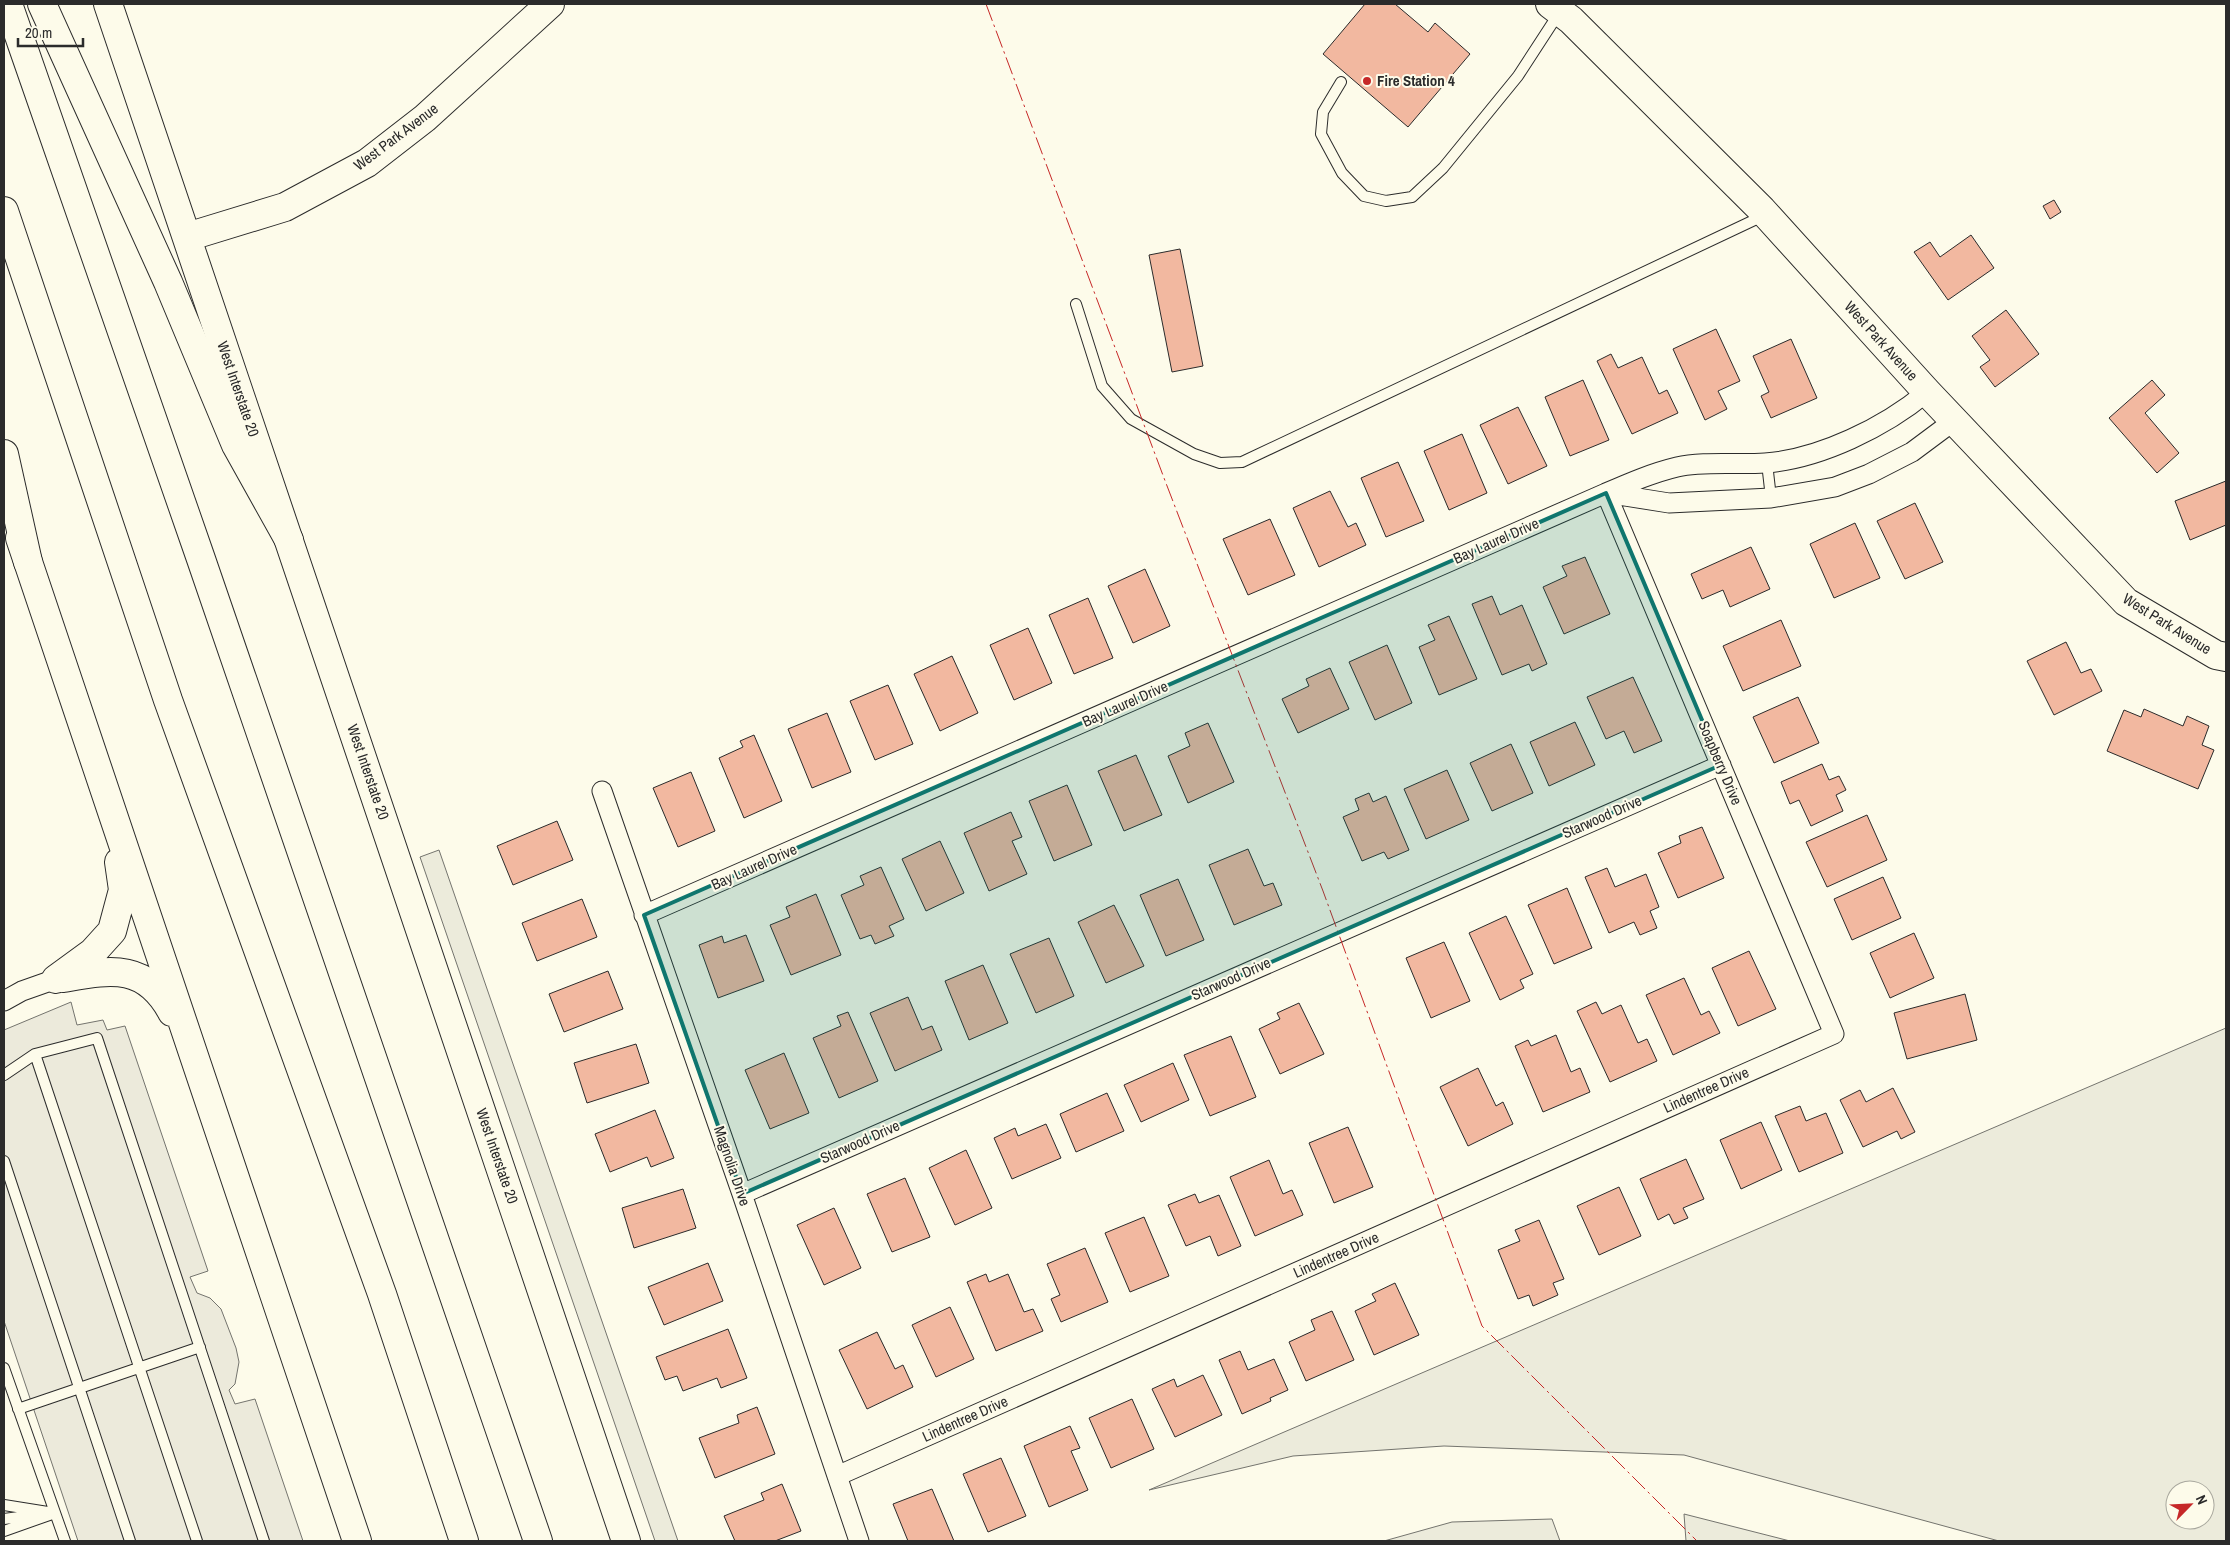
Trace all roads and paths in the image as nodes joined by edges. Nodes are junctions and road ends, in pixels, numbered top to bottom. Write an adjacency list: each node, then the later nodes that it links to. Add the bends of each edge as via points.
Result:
1 (8, 4): 50 (main road)
2 (42, 4): 18 (main road, via 168,282 236,445)
3 (108, 4): 9 (main road, West Interstate 20)
4 (550, 4): 9 (main road, West Park Avenue, via 425,118 367,163 285,207)
5 (1555, 8): 6 (lane, via 1518,76 1443,168 1412,197 1386,201 1364,196 1342,173 1322,134 1323,112); 8 (main road, West Park Avenue, via 1578,27)
6 (1340, 82)
7 (4, 211): 49 (main road, via 168,700 379,1285)
8 (1766, 215): 10 (lane, via 1242,462 1220,463 1194,454 1131,419 1102,386); 11 (main road, West Park Avenue)
9 (187, 237): 18 (main road, West Interstate 20)
10 (1076, 304)
11 (1927, 392): 12 (main road, West Park Avenue); 14 (street, Bay Laurel Drive, via 1909,408 1842,442 1805,455)
12 (1955, 420): 17 (street, via 1912,452 1869,474 1835,487); 20 (main road, West Park Avenue, via 2126,602)
13 (4, 454): 19 (main road)
14 (1767, 463): 16 (street, Bay Laurel Drive, via 1680,466); 17 (lane)
15 (4, 492): 19 (main road)
16 (1606, 493): 17 (street, via 1669,503); 21 (street, Soapberry Drive); 24 (street, Bay Laurel Drive)
17 (1771, 498)
18 (289, 540): 51 (main road, West Interstate 20)
19 (28, 562): 23 (main road)
20 (2226, 657)
21 (1721, 765): 27 (street, Soapberry Drive); 32 (street, Starwood Drive)
22 (602, 792): 24 (street, Magnolia Drive)
23 (114, 818): 25 (main road, via 123,890 112,931 93,952); 28 (main road)
24 (644, 915): 32 (street, Magnolia Drive)
25 (56, 979): 26 (street); 28 (main road, via 108,970 131,974 152,986 169,1006)
26 (4, 1001)
27 (1834, 1034): 38 (street, Lindentree Drive)
28 (191, 1045): 48 (main road)
29 (35, 1054): 30 (lane); 33 (lane, via 97,1038); 34 (lane)
30 (4, 1075)
31 (4, 1162): 36 (lane)
32 (742, 1194): 38 (street, Magnolia Drive)
33 (200, 1347): 34 (lane); 47 (lane)
34 (141, 1367): 36 (lane); 46 (lane)
35 (4, 1368): 37 (lane)
36 (80, 1388): 37 (lane); 45 (lane)
37 (18, 1409): 41 (lane)
38 (837, 1476): 52 (street, Magnolia Drive)
39 (4, 1506): 41 (lane)
40 (4, 1512): 41 (lane)
41 (55, 1513): 42 (lane); 43 (lane); 44 (lane)
42 (4, 1519)
43 (4, 1531)
44 (65, 1541)
45 (130, 1541)
46 (197, 1541)
47 (264, 1541)
48 (358, 1541)
49 (464, 1541)
50 (538, 1541)
51 (626, 1541)
52 (859, 1541)

